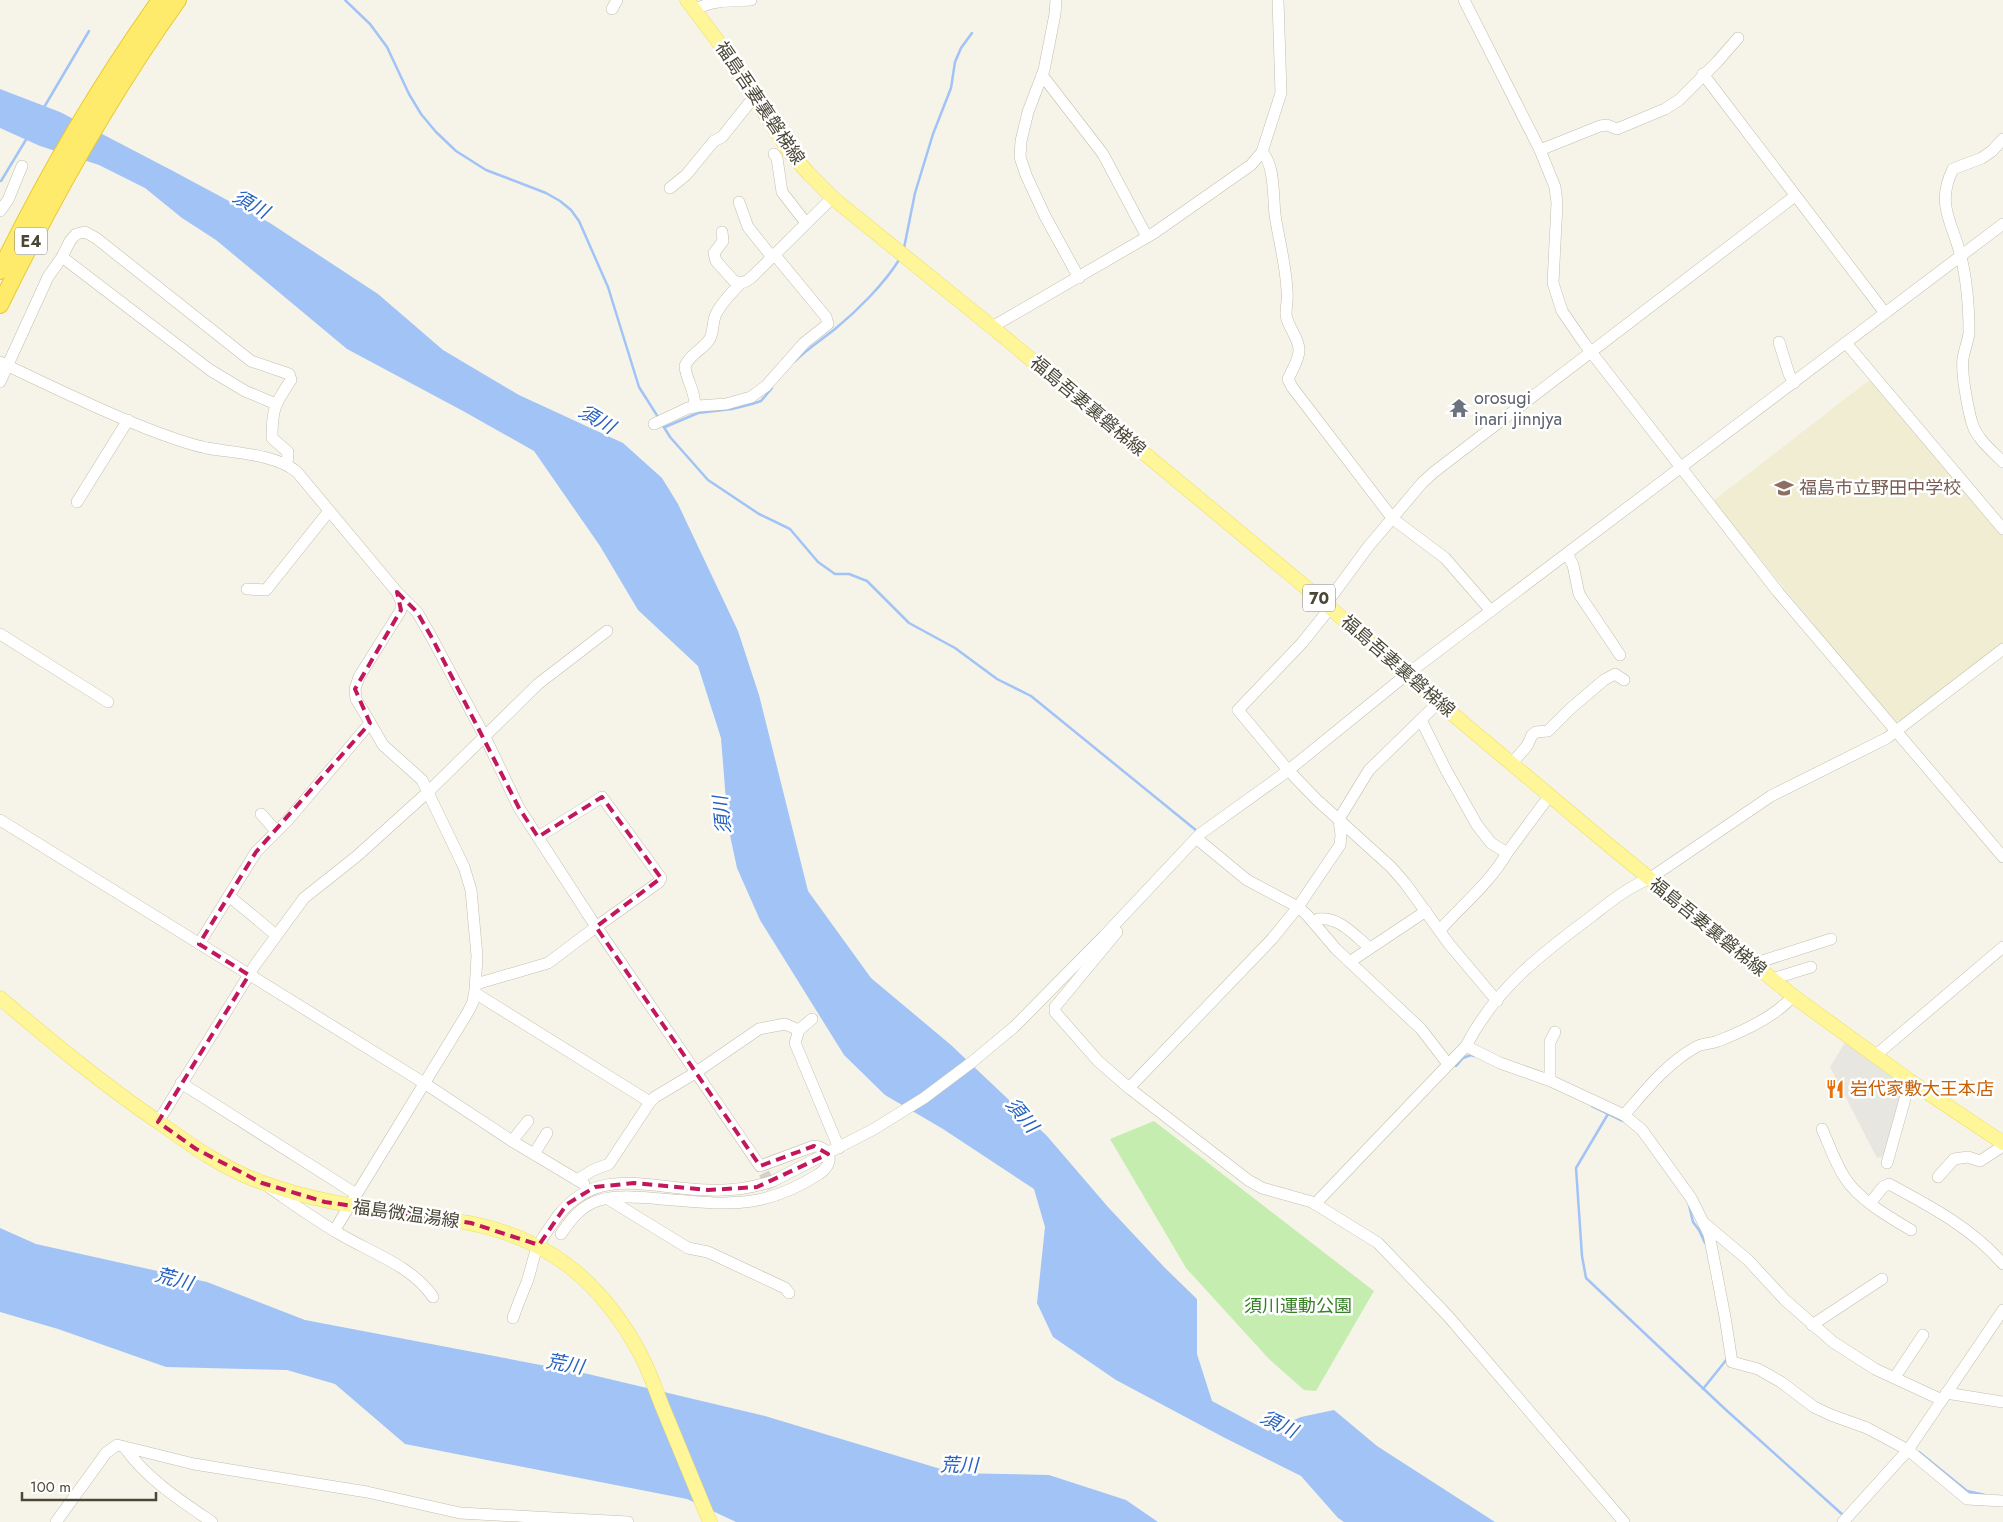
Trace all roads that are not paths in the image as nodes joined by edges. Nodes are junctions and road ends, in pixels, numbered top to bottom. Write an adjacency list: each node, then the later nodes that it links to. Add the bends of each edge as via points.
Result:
1 (160, 0): 10 (highway, E4)
2 (178, 0): 10 (highway, E4)
3 (751, 0): 7 (street)
4 (1056, 0): 11 (street)
5 (1278, 0): 15 (street, via 1281,93)
6 (1464, 0): 14 (street)
7 (691, 5): 12 (main road, 福島吾妻裏磐梯線 / 70)
8 (1738, 38): 9 (street)
9 (1703, 74): 14 (street, via 1685,94 1665,109 1617,129 1607,125 1590,129); 20 (street)
10 (118, 75): 18 (highway, E4)
11 (1042, 75): 27 (street, via 1103,154); 32 (street, via 1028,112 1020,157 1045,216)
12 (754, 97): 19 (street, via 722,137 714,141 686,175); 21 (main road, 福島吾妻裏磐梯線 / 70, via 790,151)
13 (2003, 139): 29 (street, via 1982,158 1953,169 1948,180 1945,207)
14 (1540, 150): 39 (street, via 1557,203 1553,269 1557,297 1562,311)
15 (1262, 152): 27 (street, via 1251,165); 52 (street, via 1272,176 1275,215 1282,243 1288,294 1286,314 1299,351 1288,379)
16 (774, 154): 24 (street, via 782,192)
17 (22, 166): 23 (street)
18 (58, 175): 31 (highway, E4); 34 (highway, E4, via 40,223)
19 (670, 188)
20 (1795, 196): 35 (street); 39 (street)
21 (833, 197): 24 (street); 36 (main road, 福島吾妻裏磐梯線 / 70)
22 (739, 202): 28 (street, via 748,227)
23 (0, 212)
24 (806, 223): 28 (street)
25 (2003, 224): 29 (street)
26 (722, 232): 33 (street, via 723,241 714,253 716,261 733,280)
27 (1147, 237): 32 (street)
28 (773, 255): 33 (street, via 752,277); 44 (street, via 826,317 828,324 804,343 760,392 741,401)
29 (1961, 256): 35 (street); 47 (street, via 1969,336 1963,369 1972,424 1980,439)
30 (62, 258): 40 (street, via 48,277); 43 (street, via 210,370 245,392); 43 (street, via 76,234 85,232 96,238 251,361 289,374 291,380)
31 (0, 270)
32 (1079, 278): 36 (street)
33 (741, 283): 44 (street, via 716,314 708,342 692,355 685,366)
34 (0, 305)
35 (1885, 313): 38 (street)
36 (992, 326): 57 (main road, 福島吾妻裏磐梯線 / 70)
37 (1779, 342): 42 (street)
38 (1846, 343): 42 (street); 53 (street)
39 (1591, 352): 49 (street); 52 (street, via 1434,472)
40 (4, 364): 41 (street); 45 (street)
41 (0, 382)
42 (1794, 384): 49 (street)
43 (276, 404): 48 (street, via 272,438 288,452)
44 (695, 406): 46 (street)
45 (128, 420): 48 (street, via 205,448); 50 (street)
46 (654, 424)
47 (2003, 462)
48 (287, 464): 51 (street)
49 (1681, 469): 54 (street); 69 (street, via 1778,592)
50 (77, 502)
51 (329, 511): 55 (street, via 266,590); 56 (street)
52 (1393, 519): 57 (street, via 1368,547); 58 (street, via 1444,558)
53 (2003, 529)
54 (1568, 554): 58 (street); 62 (street, via 1579,594)
55 (247, 590)
56 (397, 592): 68 (street, via 401,610 354,689); 70 (street, via 417,612)
57 (1328, 606): 63 (main road, 福島吾妻裏磐梯線 / 70); 72 (street, via 1302,643 1238,710)
58 (1491, 611): 63 (street)
59 (607, 631): 70 (street, via 538,684)
60 (0, 634): 65 (street)
61 (2003, 649): 69 (street)
62 (1620, 655)
63 (1406, 675): 66 (main road, 福島吾妻裏磐梯線 / 70); 72 (street)
64 (1624, 680): 71 (street, via 1615,674 1604,680 1548,731 1532,735)
65 (108, 702)
66 (1439, 702): 67 (street); 71 (main road, 福島吾妻裏磐梯線 / 70)
67 (1421, 720): 76 (street, via 1369,770); 81 (street, via 1477,825 1491,842)
68 (370, 723): 73 (street, via 383,745 422,780); 78 (street)
69 (1896, 731): 82 (street); 83 (street, via 1771,796)
70 (484, 736): 73 (street); 79 (street, via 519,808)
71 (1512, 763): 74 (main road, 福島吾妻裏磐梯線 / 70)
72 (1288, 770): 76 (street); 80 (street)
73 (429, 791): 91 (street, via 311,892); 101 (street, via 464,867 471,890 477,956)
74 (1550, 795): 81 (street); 83 (main road, 福島吾妻裏磐梯線 / 70)
75 (261, 814): 78 (street)
76 (1339, 819): 85 (street, via 1340,845); 86 (street, via 1391,867)
77 (0, 820): 93 (street)
78 (276, 831): 84 (street, via 256,852)
79 (538, 838): 89 (street); 89 (street, via 602,797 661,878)
80 (1196, 838): 85 (street, via 1247,880); 88 (street)
81 (1507, 853): 90 (street, via 1483,887)
82 (2003, 857)
83 (1649, 879): 97 (main road, 福島吾妻裏磐梯線 / 70); 104 (street, via 1616,898 1539,955 1518,974)
84 (229, 896): 91 (street); 93 (street)
85 (1298, 906): 110 (street, via 1336,949 1421,1029); 116 (street, via 1272,939)
86 (1426, 911): 90 (street); 95 (street)
87 (1318, 918): 95 (street, via 1333,920)
88 (1117, 921): 116 (street, via 1117,932 1055,1007 1055,1012 1098,1062); 125 (street, via 1014,1027 972,1062 924,1098)
89 (596, 926): 101 (street, via 548,964); 111 (street)
90 (1440, 930): 104 (street)
91 (276, 935): 99 (street)
92 (1831, 939): 97 (street)
93 (199, 944): 99 (street)
94 (2003, 947): 109 (street)
95 (1370, 948): 96 (street)
96 (1354, 959)
97 (1754, 964): 100 (main road, 福島吾妻裏磐梯線 / 70)
98 (1811, 967): 100 (street)
99 (249, 975): 114 (street); 115 (street)
100 (1772, 979): 102 (main road, 福島吾妻裏磐梯線 / 70)
101 (476, 988): 115 (street, via 468,1012); 117 (street)
102 (1793, 996): 109 (main road, 福島吾妻裏磐梯線 / 70); 118 (street, via 1783,1007 1735,1034 1699,1046 1677,1060)
103 (0, 998): 120 (main road, 福島微温湯線, via 73,1059)
104 (1497, 1001): 108 (street, via 1477,1025)
105 (812, 1019): 106 (street)
106 (799, 1030): 111 (street, via 785,1024 759,1029); 125 (street, via 795,1043 797,1050)
107 (1555, 1032): 112 (street, via 1550,1042)
108 (1466, 1046): 110 (street); 112 (street, via 1500,1063)
109 (1876, 1055): 113 (main road, 福島吾妻裏磐梯線 / 70)
110 (1448, 1064): 134 (street)
111 (695, 1073): 117 (street); 127 (street, via 762,1170 814,1146)
112 (1550, 1080): 118 (street)
113 (1910, 1081): 124 (main road, 福島吾妻裏磐梯線 / 70); 128 (street)
114 (181, 1083): 120 (street); 132 (street)
115 (424, 1083): 123 (street); 132 (street)
116 (1129, 1088): 134 (street, via 1248,1180 1262,1188)
117 (650, 1102): 126 (street, via 609,1164 593,1170 581,1182)
118 (1624, 1115): 135 (street, via 1642,1130 1681,1182)
119 (528, 1121): 123 (street)
120 (158, 1122): 130 (main road, 福島微温湯線, via 196,1149)
121 (1822, 1129): 133 (street, via 1845,1178)
122 (547, 1133): 126 (street)
123 (512, 1141): 126 (street)
124 (2003, 1145): 129 (street, via 1980,1161 1968,1157 1954,1159)
125 (839, 1148): 127 (street)
126 (534, 1154)
127 (828, 1154): 131 (street, via 828,1165 821,1173 757,1201 713,1204); 139 (street, via 757,1187 708,1190 634,1182 595,1187 567,1204)
128 (1887, 1163)
129 (1938, 1177)
130 (262, 1182): 132 (main road, 福島微温湯線, via 326,1202); 137 (street)
131 (603, 1196): 138 (street, via 574,1215); 142 (street, via 688,1248 708,1252 785,1288)
132 (352, 1200): 137 (street); 139 (main road, 福島微温湯線, via 470,1223)
133 (1871, 1202): 136 (street, via 1880,1212); 140 (street, via 1888,1184 1938,1210 1991,1250)
134 (1315, 1204): 158 (street, via 1378,1243 1448,1316)
135 (1703, 1222): 146 (street, via 1748,1260); 151 (street, via 1715,1263 1732,1357 1781,1382 1814,1407)
136 (1911, 1230)
137 (334, 1231): 143 (street, via 410,1272)
138 (561, 1234)
139 (538, 1245): 145 (street); 154 (main road, 福島微温湯線, via 575,1272 607,1302 618,1318 638,1350)
140 (2003, 1264)
141 (1882, 1279): 146 (street)
142 (789, 1293)
143 (434, 1297)
144 (2003, 1310): 149 (street)
145 (512, 1318)
146 (1812, 1325): 148 (street, via 1859,1360)
147 (1923, 1335): 148 (street)
148 (1895, 1377): 149 (street)
149 (1944, 1397): 150 (street); 151 (street)
150 (2003, 1402)
151 (1910, 1447): 153 (street, via 1967,1499); 159 (street)
152 (124, 1448): 155 (street, via 117,1445 110,1449); 156 (street, via 166,1490); 157 (street, via 194,1464 367,1492 460,1513)
153 (2003, 1502)
154 (708, 1517)
155 (56, 1522)
156 (212, 1522)
157 (628, 1522)
158 (1624, 1522)
159 (1843, 1522)

